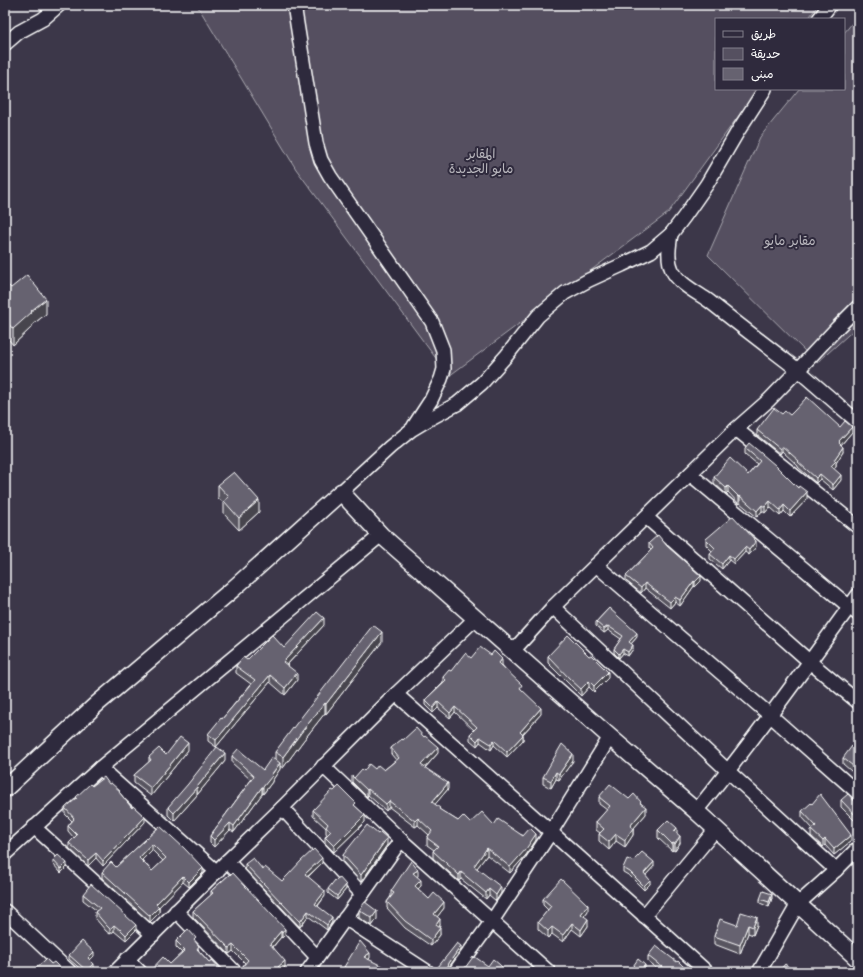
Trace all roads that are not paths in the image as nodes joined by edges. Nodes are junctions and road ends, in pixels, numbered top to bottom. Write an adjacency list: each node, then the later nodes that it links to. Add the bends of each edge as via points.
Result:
1 (59, 5): 5 (street)
2 (294, 5): 12 (street, via 316,143 321,160 432,322 443,350 444,369 441,379 431,400)
3 (830, 5): 4 (street)
4 (821, 18)
5 (5, 44)
6 (764, 90): 7 (street, via 707,184)
7 (671, 234): 9 (street, via 668,255 671,269 676,276); 12 (street, via 651,251 565,293 538,316 482,383 457,404)
8 (858, 307): 9 (street)
9 (798, 370): 10 (street); 11 (street)
10 (858, 422)
11 (736, 429): 13 (street); 16 (street)
12 (411, 430): 14 (street)
13 (690, 474): 15 (street); 21 (street)
14 (341, 492): 17 (street); 32 (street, via 233,589 98,703)
15 (646, 517): 18 (street); 24 (street)
16 (858, 527)
17 (382, 535): 22 (street); 30 (street)
18 (596, 565): 20 (street); 27 (street)
19 (858, 595): 21 (street)
20 (553, 607): 23 (street); 31 (street)
21 (854, 611): 24 (street)
22 (476, 618): 23 (street); 25 (street)
23 (513, 651): 28 (street)
24 (810, 662): 26 (street); 27 (street)
25 (396, 694): 29 (street); 38 (street)
26 (858, 702)
27 (771, 716): 31 (street); 33 (street)
28 (610, 737): 35 (street); 38 (street)
29 (323, 766): 34 (street); 39 (street)
30 (100, 768): 36 (street); 44 (street)
31 (729, 772): 35 (street); 43 (street)
32 (5, 789)
33 (858, 793)
34 (282, 808): 42 (street); 45 (street)
35 (696, 811): 37 (street)
36 (34, 827): 41 (street); 52 (street)
37 (716, 829): 46 (street); 49 (street)
38 (551, 832): 49 (street); 51 (street)
39 (401, 840): 45 (street); 51 (street)
40 (858, 848): 43 (street)
41 (5, 854)
42 (227, 861): 44 (street); 53 (street)
43 (836, 870): 46 (street)
44 (217, 872): 48 (street)
45 (362, 894): 50 (street)
46 (798, 904): 55 (street); 65 (street)
47 (5, 911): 56 (street)
48 (176, 911): 52 (street); 59 (street)
49 (644, 916): 64 (street)
50 (345, 918): 53 (street); 61 (street)
51 (492, 921): 62 (street); 63 (street)
52 (153, 935): 54 (street)
53 (317, 957): 60 (street)
54 (127, 959): 57 (street); 58 (street)
55 (858, 959)
56 (70, 972)
57 (115, 972)
58 (140, 972)
59 (235, 972)
60 (307, 972)
61 (428, 972)
62 (455, 972)
63 (548, 972)
64 (707, 972)
65 (759, 972)

